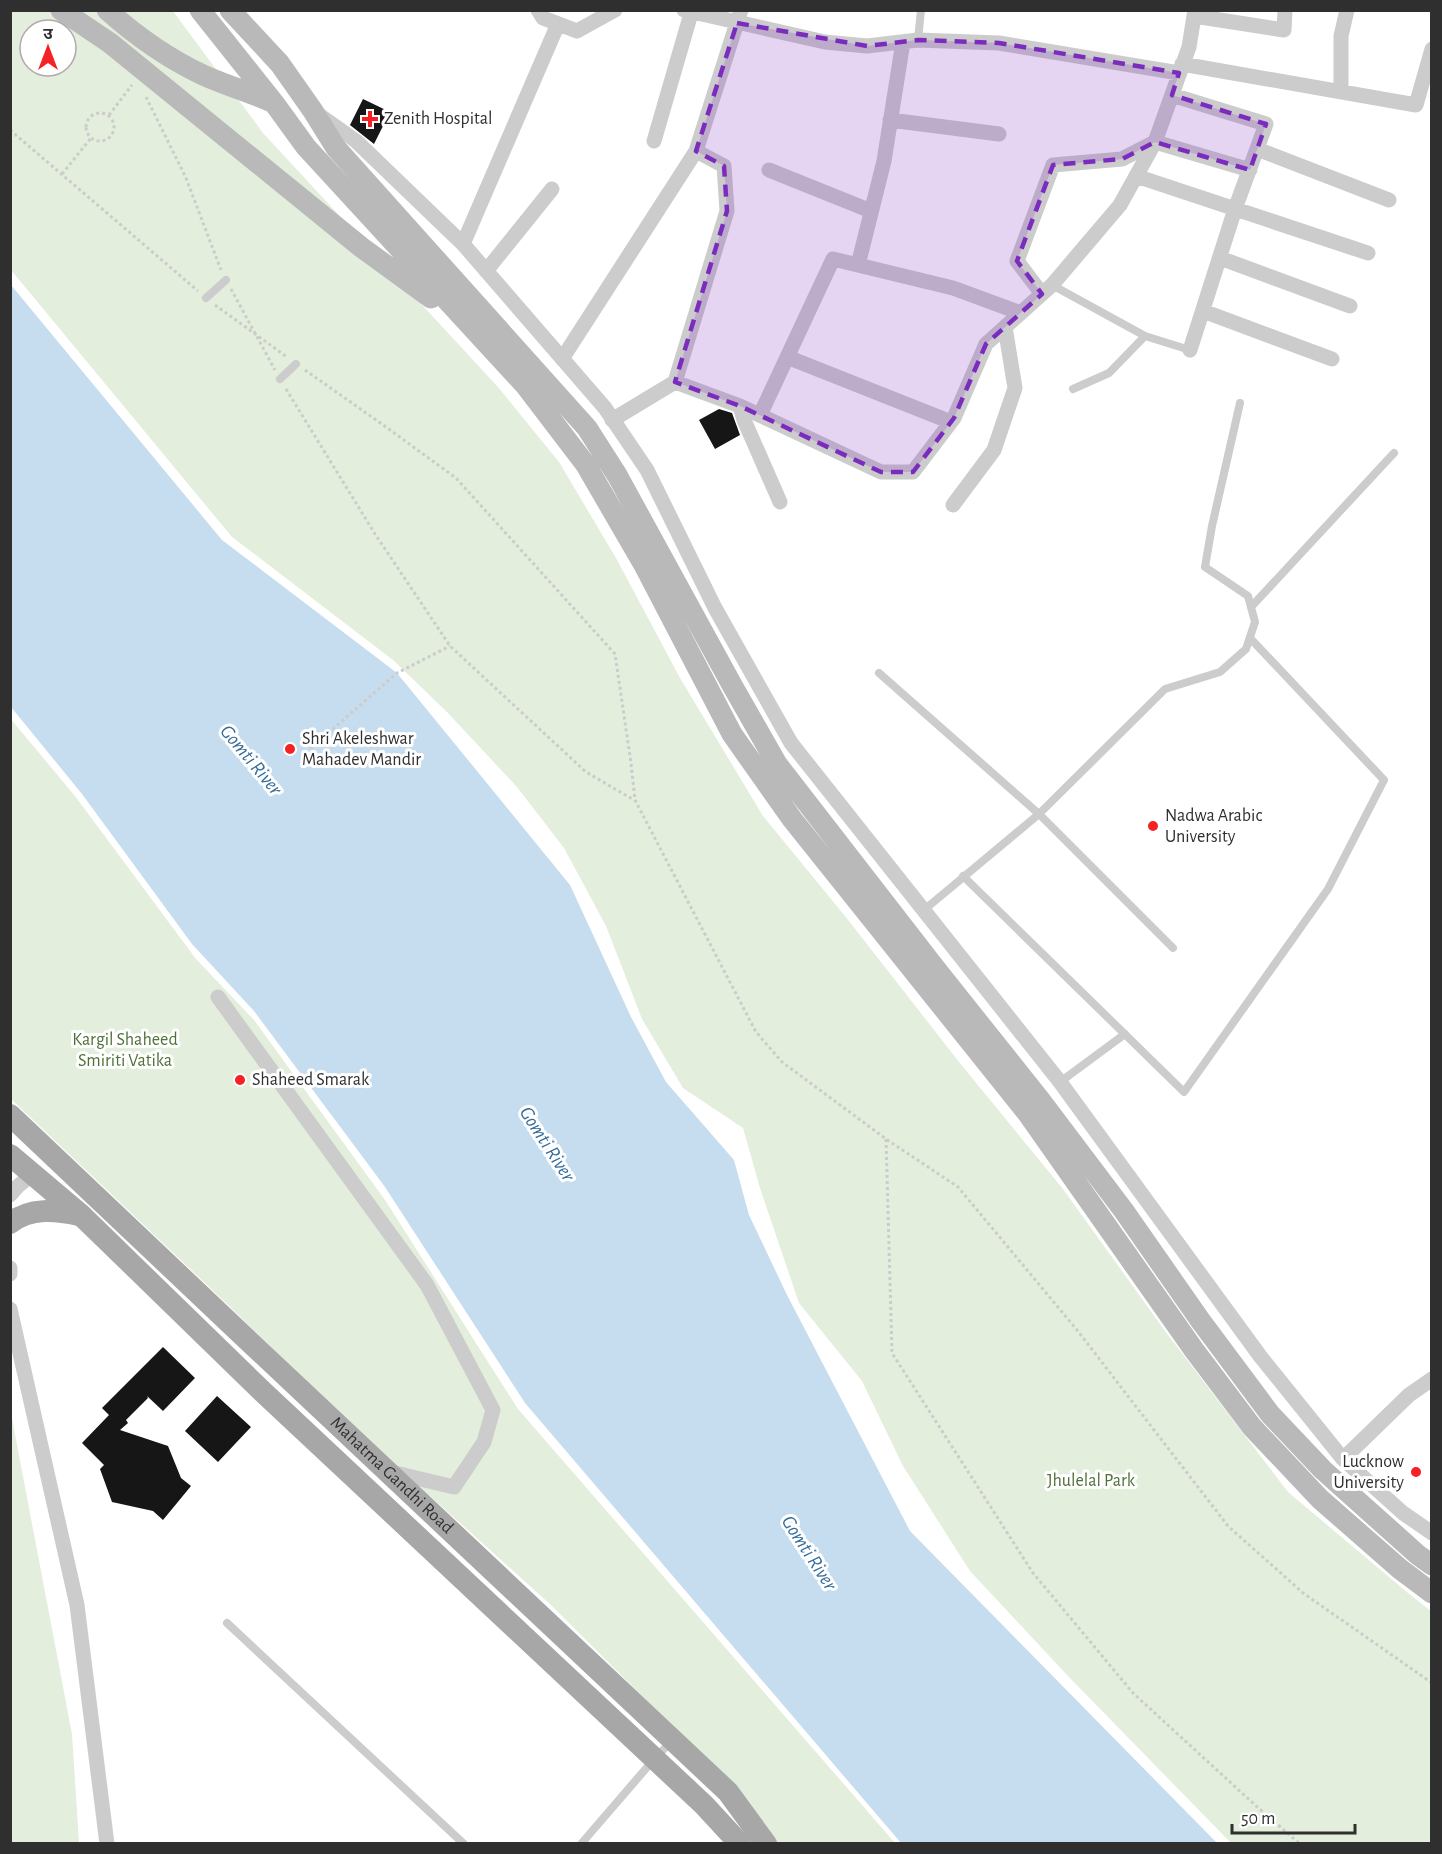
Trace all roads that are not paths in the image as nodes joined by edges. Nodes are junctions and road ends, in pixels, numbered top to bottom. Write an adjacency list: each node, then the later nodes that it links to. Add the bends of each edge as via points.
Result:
1 (61, 10): 46 (street, via 110,43 361,247)
2 (107, 10): 20 (street, via 178,62)
3 (200, 10): 20 (street)
4 (230, 10): 21 (street, via 280,64)
5 (538, 10): 13 (street, via 543,18)
6 (615, 10): 13 (street, via 577,31)
7 (921, 10): 14 (lane)
8 (1285, 10): 11 (street, via 1284,30)
9 (1347, 10): 18 (street, via 1341,36)
10 (689, 11): 12 (street); 24 (street)
11 (1194, 13): 16 (street)
12 (739, 17): 14 (street, via 825,42 867,46); 27 (street)
13 (558, 24): 35 (street)
14 (910, 41): 16 (street, via 999,43); 22 (street)
15 (1431, 49): 17 (street)
16 (1181, 69): 18 (street); 19 (street)
17 (1428, 74): 18 (street, via 1416,105)
18 (1341, 92)
19 (1172, 95): 25 (street); 26 (street, via 1266,124)
20 (274, 103): 21 (street); 46 (street, via 306,147)
21 (313, 111): 35 (street, via 356,141); 88 (street, via 336,148 587,428 777,764 1062,1129 1270,1414 1323,1470)
22 (890, 120): 23 (street); 34 (street)
23 (999, 134)
24 (654, 141)
25 (1155, 142): 29 (street); 30 (street); 41 (street, via 1122,159 1053,165 1017,261)
26 (1257, 149): 29 (street); 32 (street)
27 (696, 150): 51 (street); 55 (street, via 724,166 727,211)
28 (769, 170): 34 (street)
29 (1250, 170): 33 (street)
30 (1136, 176): 33 (street); 41 (street, via 1120,205)
31 (552, 189): 39 (street)
32 (1389, 200)
33 (1235, 209): 36 (street); 37 (street)
34 (871, 211): 38 (street)
35 (463, 244): 39 (street)
36 (1368, 253)
37 (1220, 258): 43 (street); 44 (street)
38 (858, 265): 45 (street, via 953,288); 50 (street, via 832,259)
39 (486, 271): 51 (street)
40 (226, 280): 42 (lane)
41 (1047, 290): 45 (street); 48 (lane)
42 (206, 298)
43 (1350, 306)
44 (1203, 311): 49 (street); 52 (street)
45 (1021, 313): 47 (street)
46 (470, 327): 89 (street, via 525,386 586,465 644,565 732,734 779,800 1028,1114 1245,1419 1320,1499)
47 (1005, 327): 61 (street, via 986,344); 64 (street, via 1015,388 994,450)
48 (1145, 336): 49 (lane); 56 (lane, via 1109,374)
49 (1190, 350)
50 (787, 357): 59 (street); 61 (street)
51 (562, 359): 60 (street)
52 (1332, 359)
53 (296, 364): 54 (lane)
54 (280, 379)
55 (675, 382): 58 (street); 60 (street)
56 (1073, 389)
57 (1240, 403): 65 (lane, via 1205,567 1248,596)
58 (740, 406): 59 (street); 63 (street)
59 (760, 415): 61 (street, via 881,472 897,473 913,472)
60 (612, 420): 70 (street, via 647,470 715,608 791,743)
61 (951, 422)
62 (1394, 453): 65 (lane)
63 (780, 502)
64 (953, 505)
65 (1251, 607): 66 (lane, via 1255,622)
66 (1250, 638): 68 (lane, via 1246,649 1220,672 1165,689); 73 (lane, via 1384,780 1328,889 1184,1092)
67 (879, 673): 68 (lane)
68 (1039, 814): 69 (lane); 71 (lane)
69 (963, 876): 70 (lane); 73 (lane)
70 (924, 910): 74 (street)
71 (1173, 948)
72 (218, 997): 86 (street, via 427,1285 493,1410 484,1442 454,1487)
73 (1125, 1034): 74 (lane)
74 (1060, 1082): 85 (street, via 1260,1356)
75 (10, 1114): 86 (main road, Mahatma Gandhi Road)
76 (10, 1155): 77 (main road, Mahatma Gandhi Road)
77 (33, 1174): 78 (street); 79 (main road, Mahatma Gandhi Road)
78 (10, 1195)
79 (81, 1215): 80 (main road, via 46,1210); 92 (main road, Mahatma Gandhi Road, via 263,1392)
80 (10, 1223)
81 (10, 1268): 82 (street)
82 (10, 1274)
83 (10, 1309): 93 (street, via 77,1605)
84 (1431, 1379): 85 (street)
85 (1343, 1459): 87 (street)
86 (388, 1472): 91 (main road, Mahatma Gandhi Road)
87 (1431, 1533)
88 (1431, 1565)
89 (1431, 1593)
90 (227, 1623): 94 (lane)
91 (673, 1740): 92 (lane); 97 (main road, Mahatma Gandhi Road, via 728,1792)
92 (654, 1758): 95 (lane); 96 (main road, Mahatma Gandhi Road)
93 (107, 1844)
94 (464, 1844)
95 (581, 1844)
96 (740, 1844)
97 (766, 1844)

